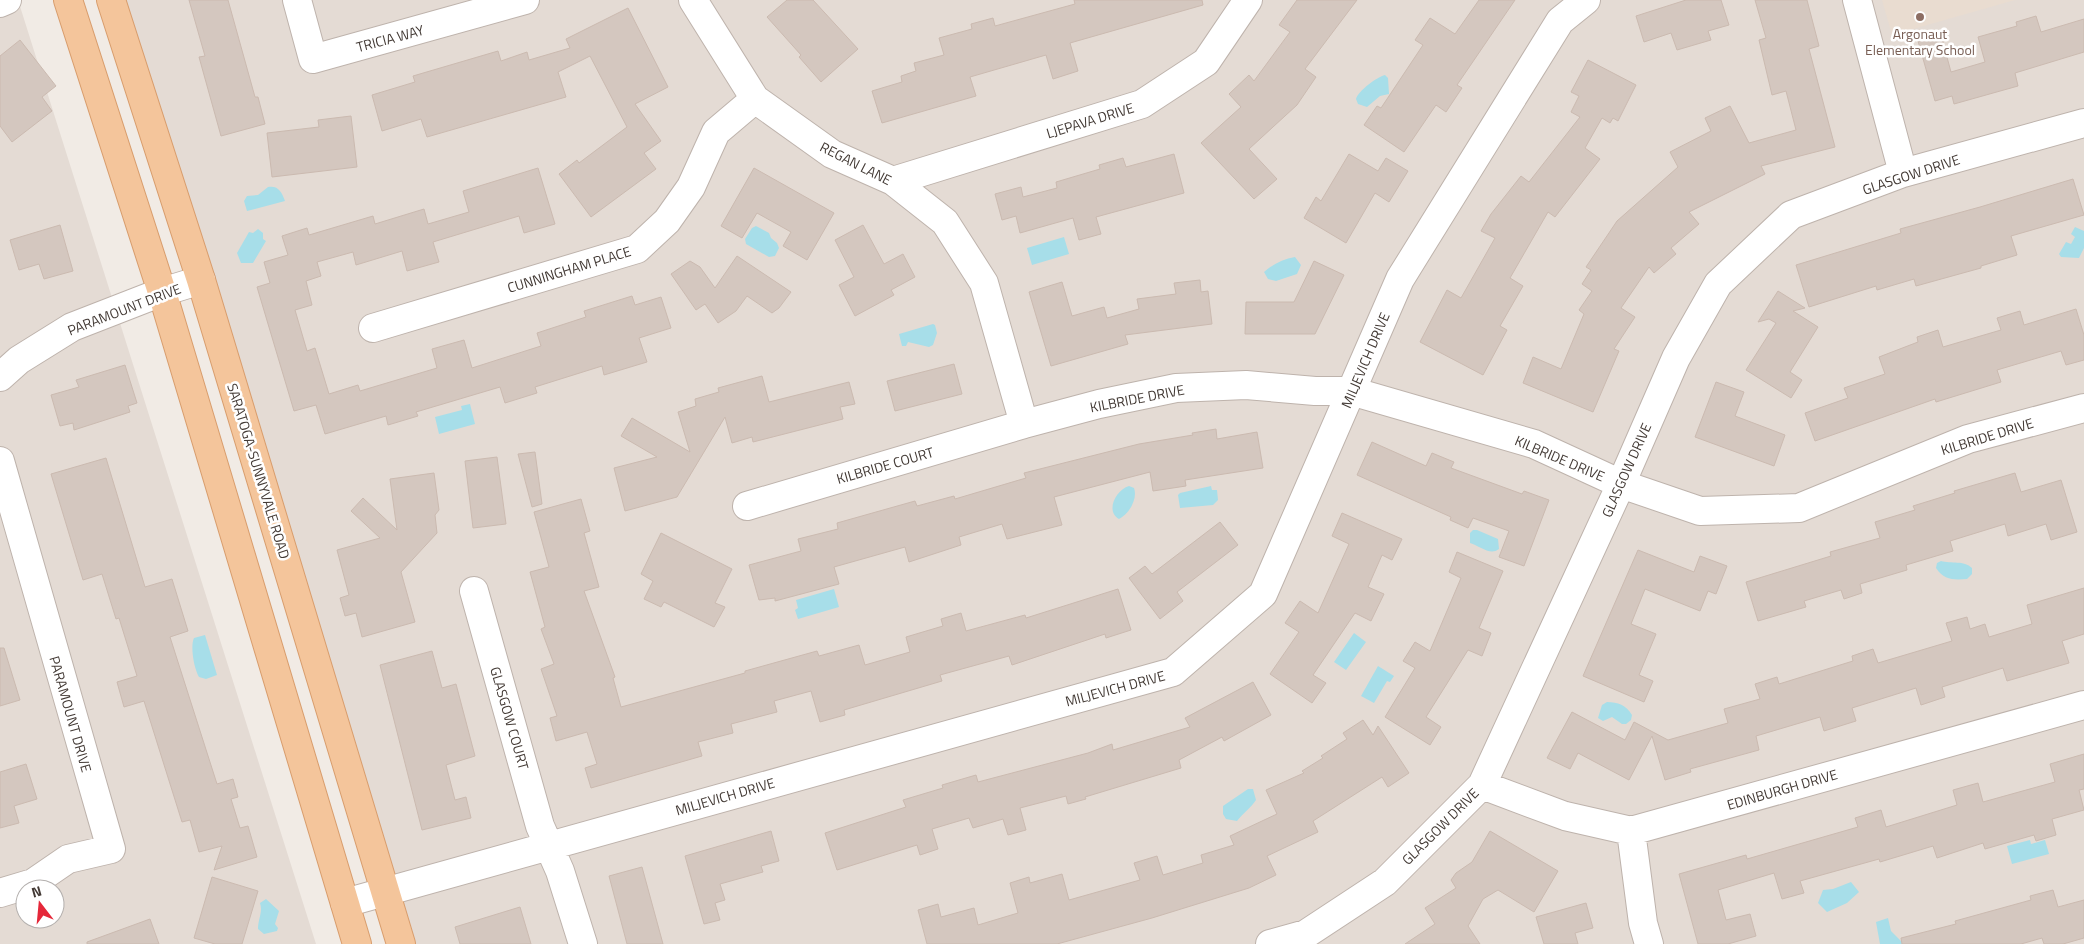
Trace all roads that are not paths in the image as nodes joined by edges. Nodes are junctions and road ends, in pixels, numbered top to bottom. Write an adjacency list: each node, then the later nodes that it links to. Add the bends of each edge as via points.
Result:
1 (6, 0): 10 (street)
2 (68, 0): 16 (main road)
3 (111, 0): 15 (main road, SARATOGA-SUNNYVALE ROAD)
4 (296, 0): 5 (street, TRICIA WAY, via 312,59)
5 (525, 0)
6 (693, 0): 11 (street, REGAN LANE)
7 (1248, 0): 14 (street, LJEPAVA DRIVE, via 1206,62 1142,104)
8 (1586, 0): 19 (street, MILJEVICH DRIVE, via 1560,21 1400,279)
9 (1864, 2): 13 (street)
10 (0, 4)
11 (755, 99): 14 (street, REGAN LANE, via 832,154); 17 (street, CUNNINGHAM PLACE, via 716,132 691,186 667,221 637,249)
12 (2084, 124): 13 (street, GLASGOW DRIVE)
13 (1903, 173): 23 (street, GLASGOW DRIVE, via 1790,215 1718,284 1676,358)
14 (893, 181): 21 (street, REGAN LANE, via 945,222 984,283)
15 (201, 280): 16 (street, PARAMOUNT DRIVE); 30 (main road, SARATOGA-SUNNYVALE ROAD)
16 (162, 292): 18 (street, PARAMOUNT DRIVE, via 72,327 19,360); 32 (main road)
17 (373, 328)
18 (0, 377)
19 (1351, 392): 21 (street, KILBRIDE DRIVE, via 1246,385 1176,388); 23 (street, KILBRIDE DRIVE, via 1534,444); 29 (street, MILJEVICH DRIVE, via 1263,594 1173,672)
20 (2084, 408): 23 (street, KILBRIDE DRIVE, via 1968,439 1799,508 1700,511)
21 (1024, 424): 24 (street, KILBRIDE COURT)
22 (0, 461): 31 (street, PARAMOUNT DRIVE, via 111,849 68,859 33,883)
23 (1621, 484): 27 (street, GLASGOW DRIVE)
24 (747, 506)
25 (474, 591): 29 (street, GLASGOW COURT)
26 (2084, 705): 28 (street, EDINBURGH DRIVE)
27 (1482, 785): 28 (street, EDINBURGH DRIVE, via 1566,816); 36 (street, GLASGOW DRIVE, via 1385,882 1306,934)
28 (1631, 831): 37 (street)
29 (548, 846): 30 (street, MILJEVICH DRIVE); 35 (street, via 560,871)
30 (386, 891): 32 (street, MILJEVICH DRIVE); 34 (main road, SARATOGA-SUNNYVALE ROAD)
31 (0, 893)
32 (345, 903): 33 (main road)
33 (357, 944)
34 (401, 944)
35 (583, 944)
36 (1270, 944)
37 (1648, 944)

